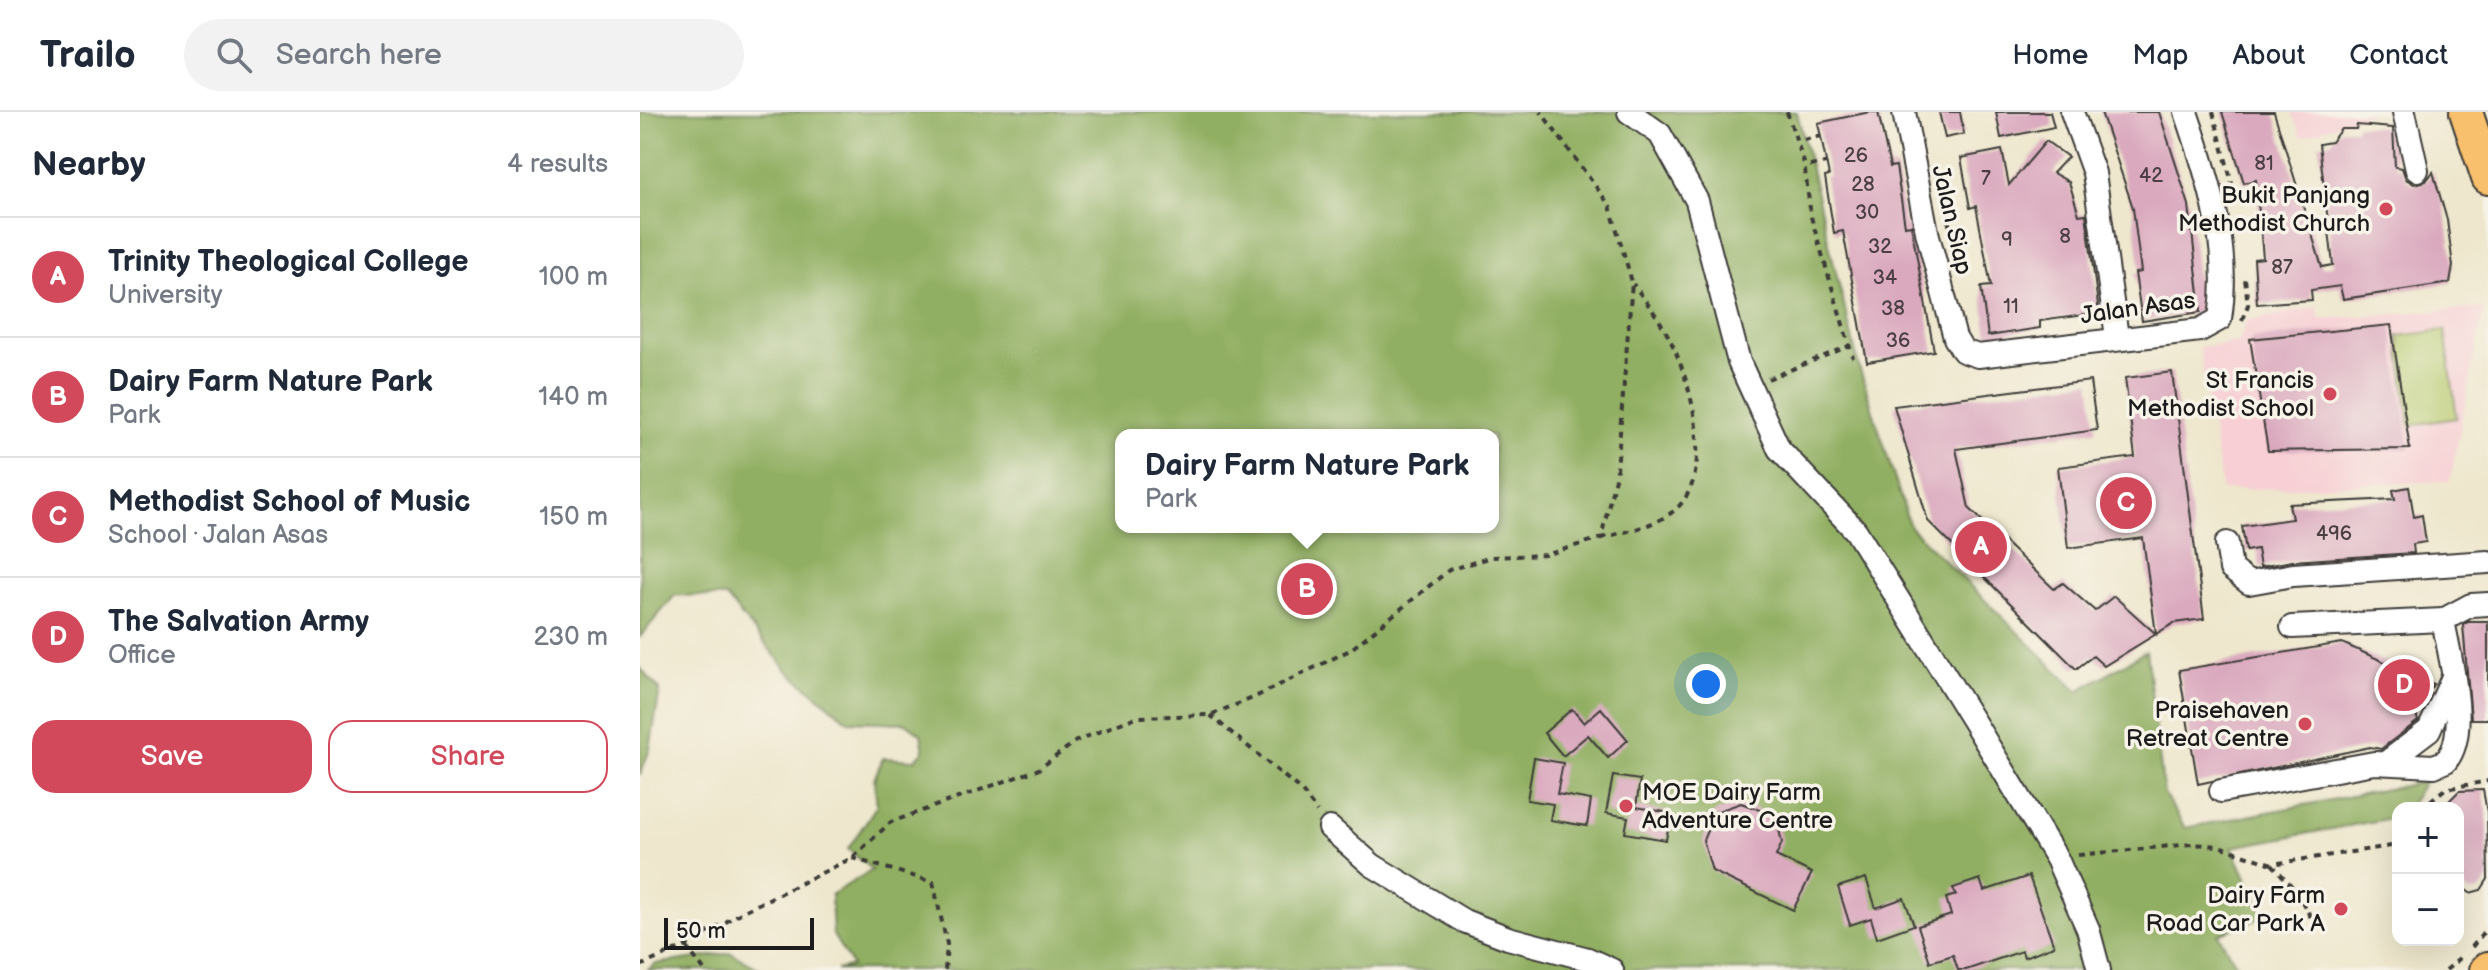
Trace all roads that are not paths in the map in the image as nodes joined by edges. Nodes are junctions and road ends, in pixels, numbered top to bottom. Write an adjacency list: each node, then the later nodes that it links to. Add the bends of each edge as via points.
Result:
1 (1629, 112): 21 (street, via 1660,134 1697,201 1739,362 1779,449 1856,531 2057,859 2088,929)
2 (1904, 112): 10 (street, Jalan Siap)
3 (2072, 112): 9 (street, via 2094,173)
4 (2186, 112): 9 (street, Jalan Asas, via 2213,195 2225,287 2220,319 2200,330)
5 (2404, 112): 7 (street)
6 (2466, 112): 8 (highway)
7 (2417, 170)
8 (2488, 178)
9 (2117, 337): 10 (street, Jalan Asas, via 1978,356 1963,351)
10 (1955, 338)
11 (2227, 543): 12 (street, via 2231,569 2249,583 2293,575)
12 (2488, 562)
13 (2488, 604): 14 (street, via 2471,605)
14 (2443, 620): 15 (street); 16 (street)
15 (2292, 627)
16 (2453, 676): 17 (street, via 2429,730); 17 (street, via 2457,719 2450,757 2434,766)
17 (2388, 761): 18 (street)
18 (2221, 791)
19 (1330, 828): 20 (street, via 1372,865 1464,921)
20 (1612, 970)
21 (2099, 970)

